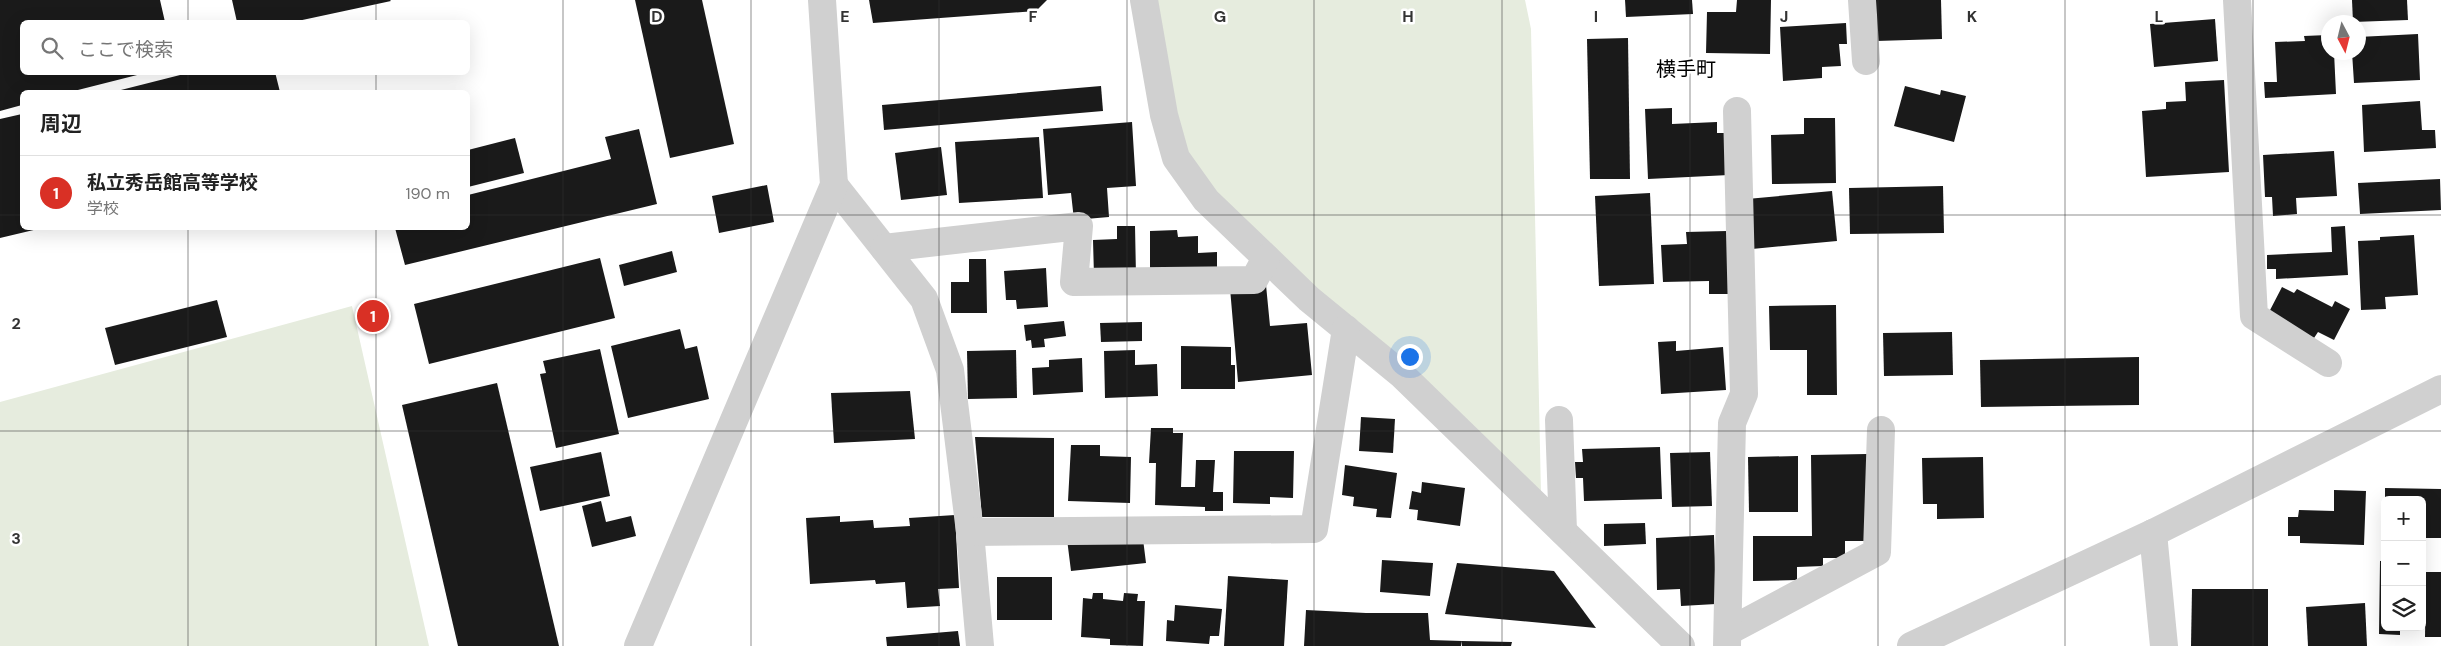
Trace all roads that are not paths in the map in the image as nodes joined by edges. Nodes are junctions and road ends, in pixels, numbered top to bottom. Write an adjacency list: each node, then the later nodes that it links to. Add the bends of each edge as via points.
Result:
1 (822, 0): 7 (street)
2 (1144, 0): 9 (street, via 1164,115 1176,158 1206,200)
3 (1862, 0): 5 (street)
4 (2237, 0): 11 (street, via 2254,316)
5 (1866, 61)
6 (1737, 110): 18 (street, via 1744,394 1732,424)
7 (834, 185): 8 (street); 19 (street)
8 (884, 248): 9 (street, via 1078,226 1074,282 1254,280); 16 (street, via 924,299 950,370)
9 (1266, 258): 10 (street, via 1309,300)
10 (1346, 329): 15 (street, via 1402,374); 16 (street, via 1314,529)
11 (2328, 363)
12 (2441, 389): 17 (street)
13 (1560, 420): 15 (street)
14 (1881, 430): 18 (street, via 1877,552)
15 (1563, 531): 21 (street)
16 (970, 532): 20 (street)
17 (2153, 533): 22 (street); 23 (street)
18 (1728, 638)
19 (638, 646)
20 (980, 646)
21 (1681, 646)
22 (1911, 646)
23 (2164, 646)

